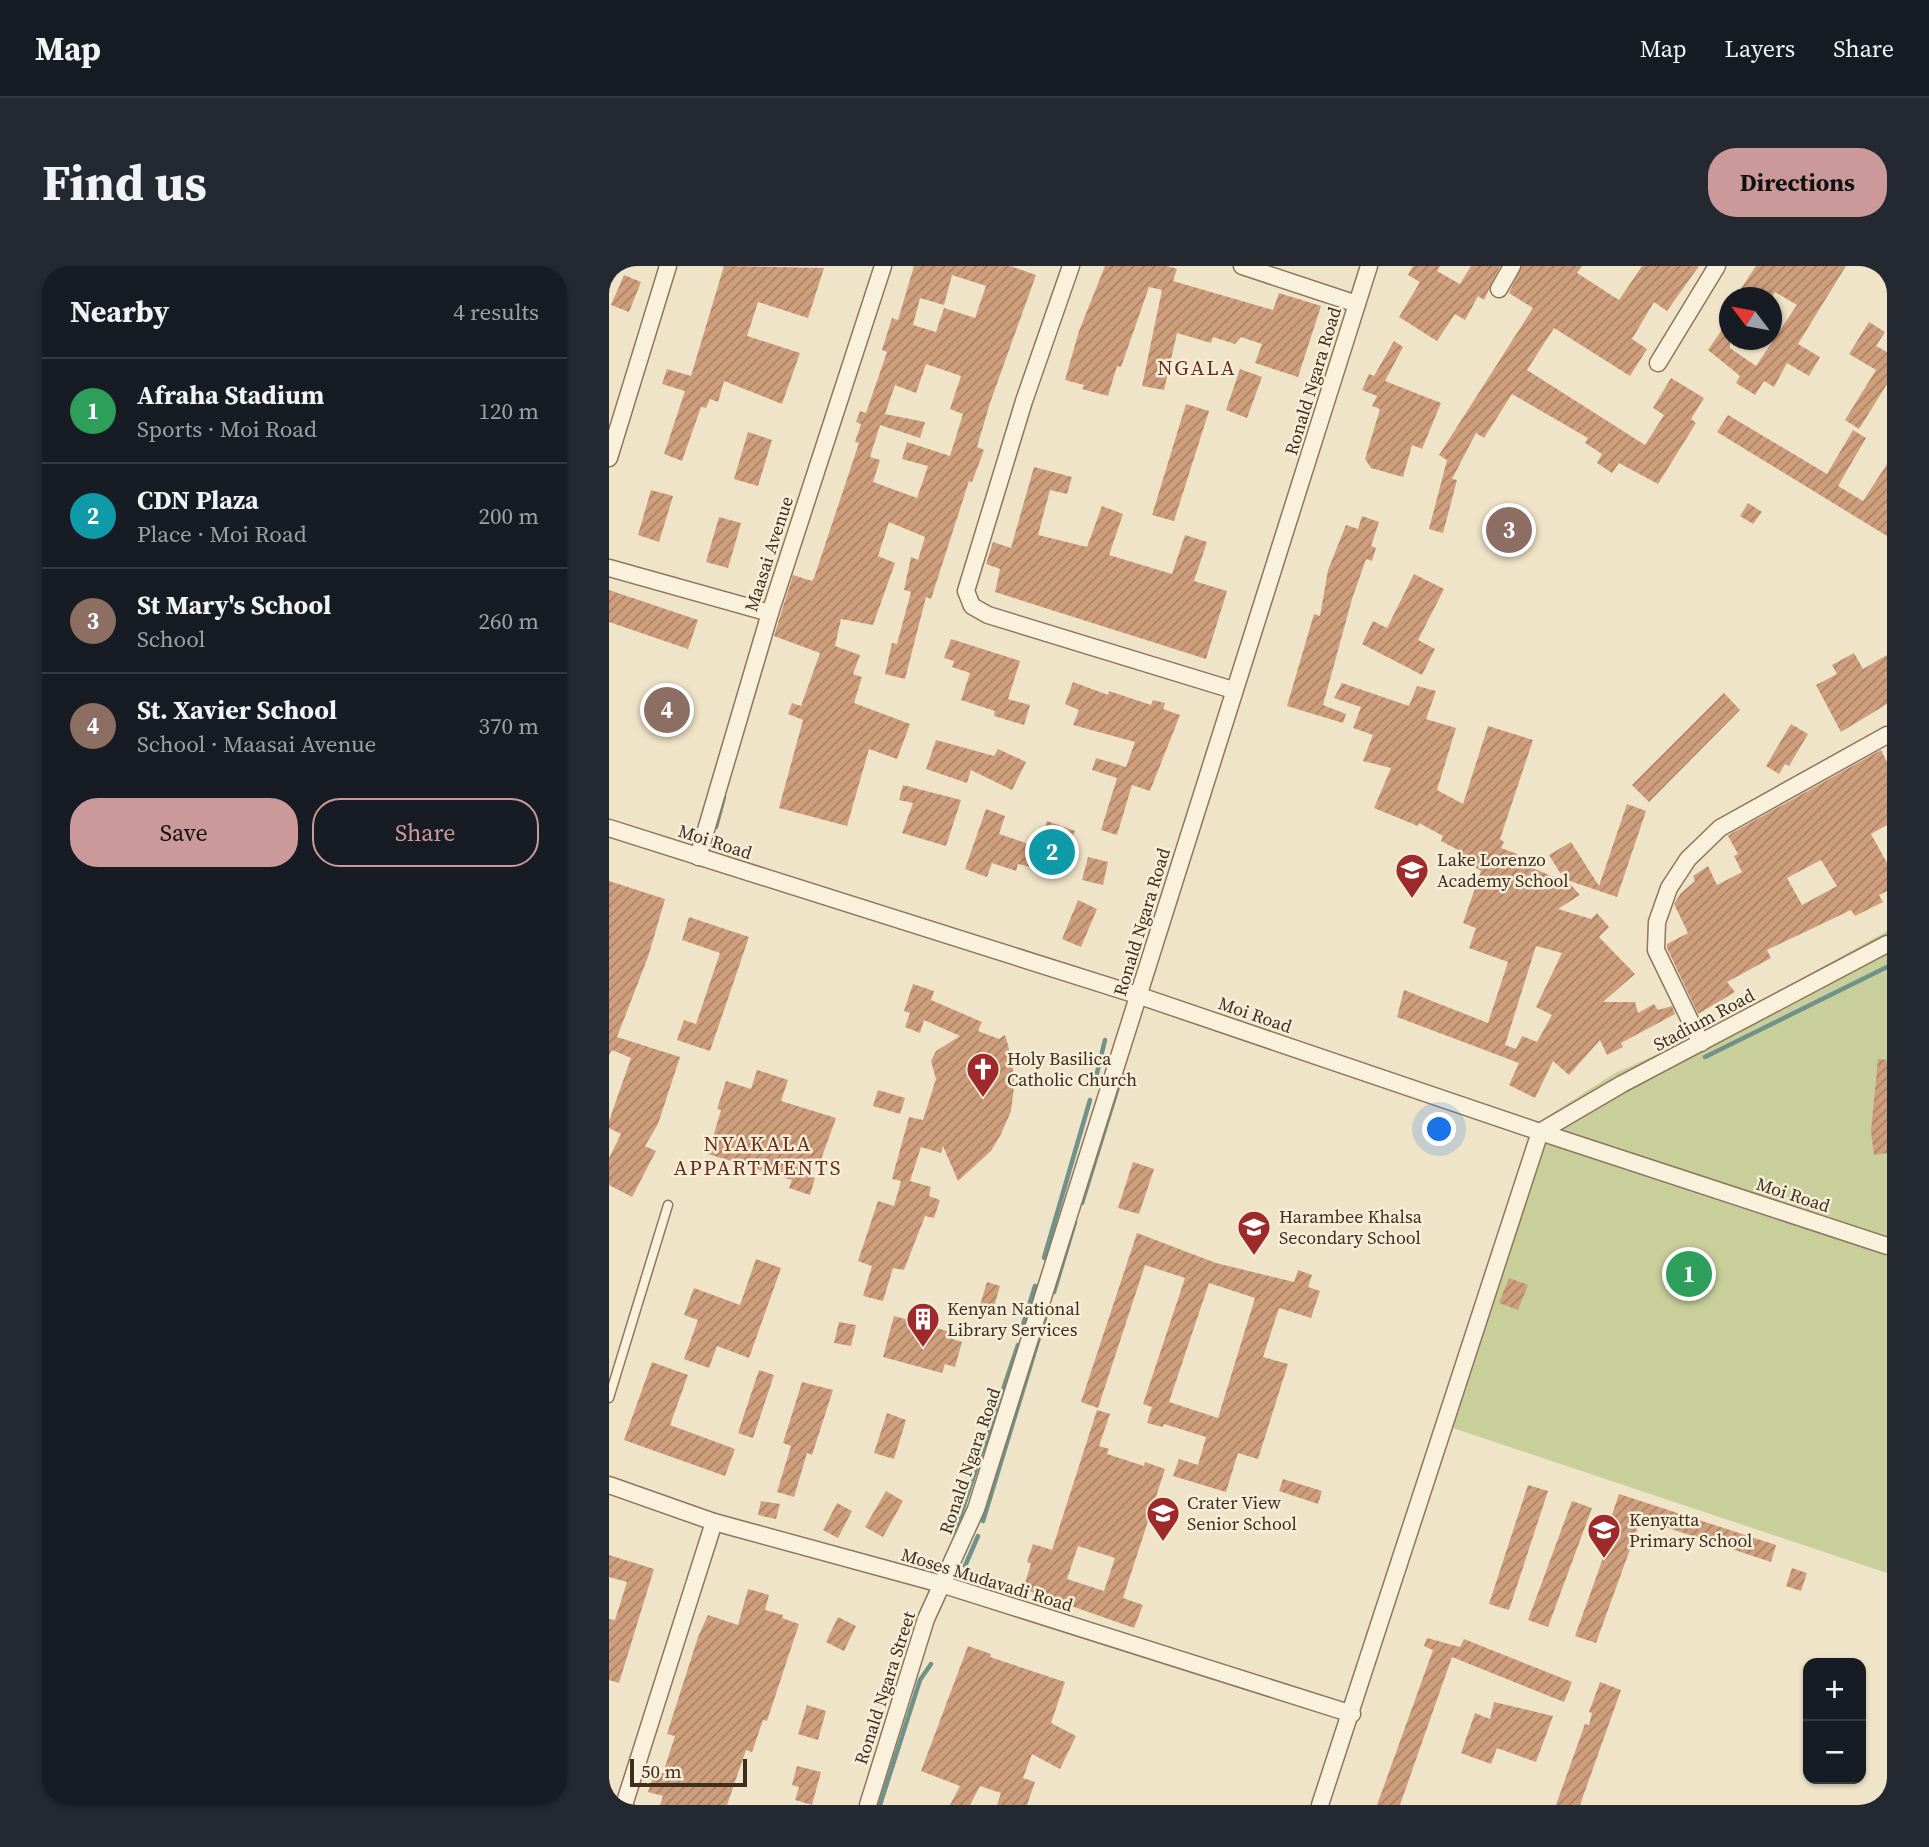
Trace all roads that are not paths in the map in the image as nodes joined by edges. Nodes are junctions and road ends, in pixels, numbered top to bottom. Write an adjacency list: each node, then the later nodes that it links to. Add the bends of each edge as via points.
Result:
1 (668, 266): 11 (street)
2 (883, 266): 13 (street, Maasai Avenue)
3 (1071, 266): 14 (street, via 966,591 972,606 988,615)
4 (1242, 266): 9 (street)
5 (1369, 266): 9 (street, Ronald Ngara Road)
6 (1512, 266): 8 (street)
7 (1717, 266): 10 (street)
8 (1499, 289)
9 (1357, 304): 14 (street, Ronald Ngara Road)
10 (1658, 363)
11 (609, 458)
12 (609, 568): 13 (street)
13 (770, 613): 17 (street, Maasai Avenue)
14 (1233, 690): 19 (street, Ronald Ngara Road)
15 (1887, 735): 20 (street, via 1720,828 1688,859 1669,888 1657,922 1656,950)
16 (609, 828): 17 (street, Moi Road)
17 (698, 856): 19 (street, Moi Road)
18 (1887, 944): 20 (street, Stadium Road)
19 (1140, 996): 21 (street, Moi Road); 27 (street, Ronald Ngara Road, via 976,1509)
20 (1701, 1043): 21 (street, Stadium Road)
21 (1540, 1132): 23 (street, Moi Road); 28 (street)
22 (668, 1205): 24 (lane)
23 (1887, 1246)
24 (609, 1398)
25 (609, 1485): 26 (street, Moses Mudavadi Road)
26 (714, 1522): 27 (street, Moses Mudavadi Road); 29 (street)
27 (941, 1584): 28 (street, Moses Mudavadi Road); 30 (street, Ronald Ngara Street, via 911,1661)
28 (1352, 1714): 31 (street)
29 (624, 1805)
30 (868, 1805)
31 (1320, 1805)

